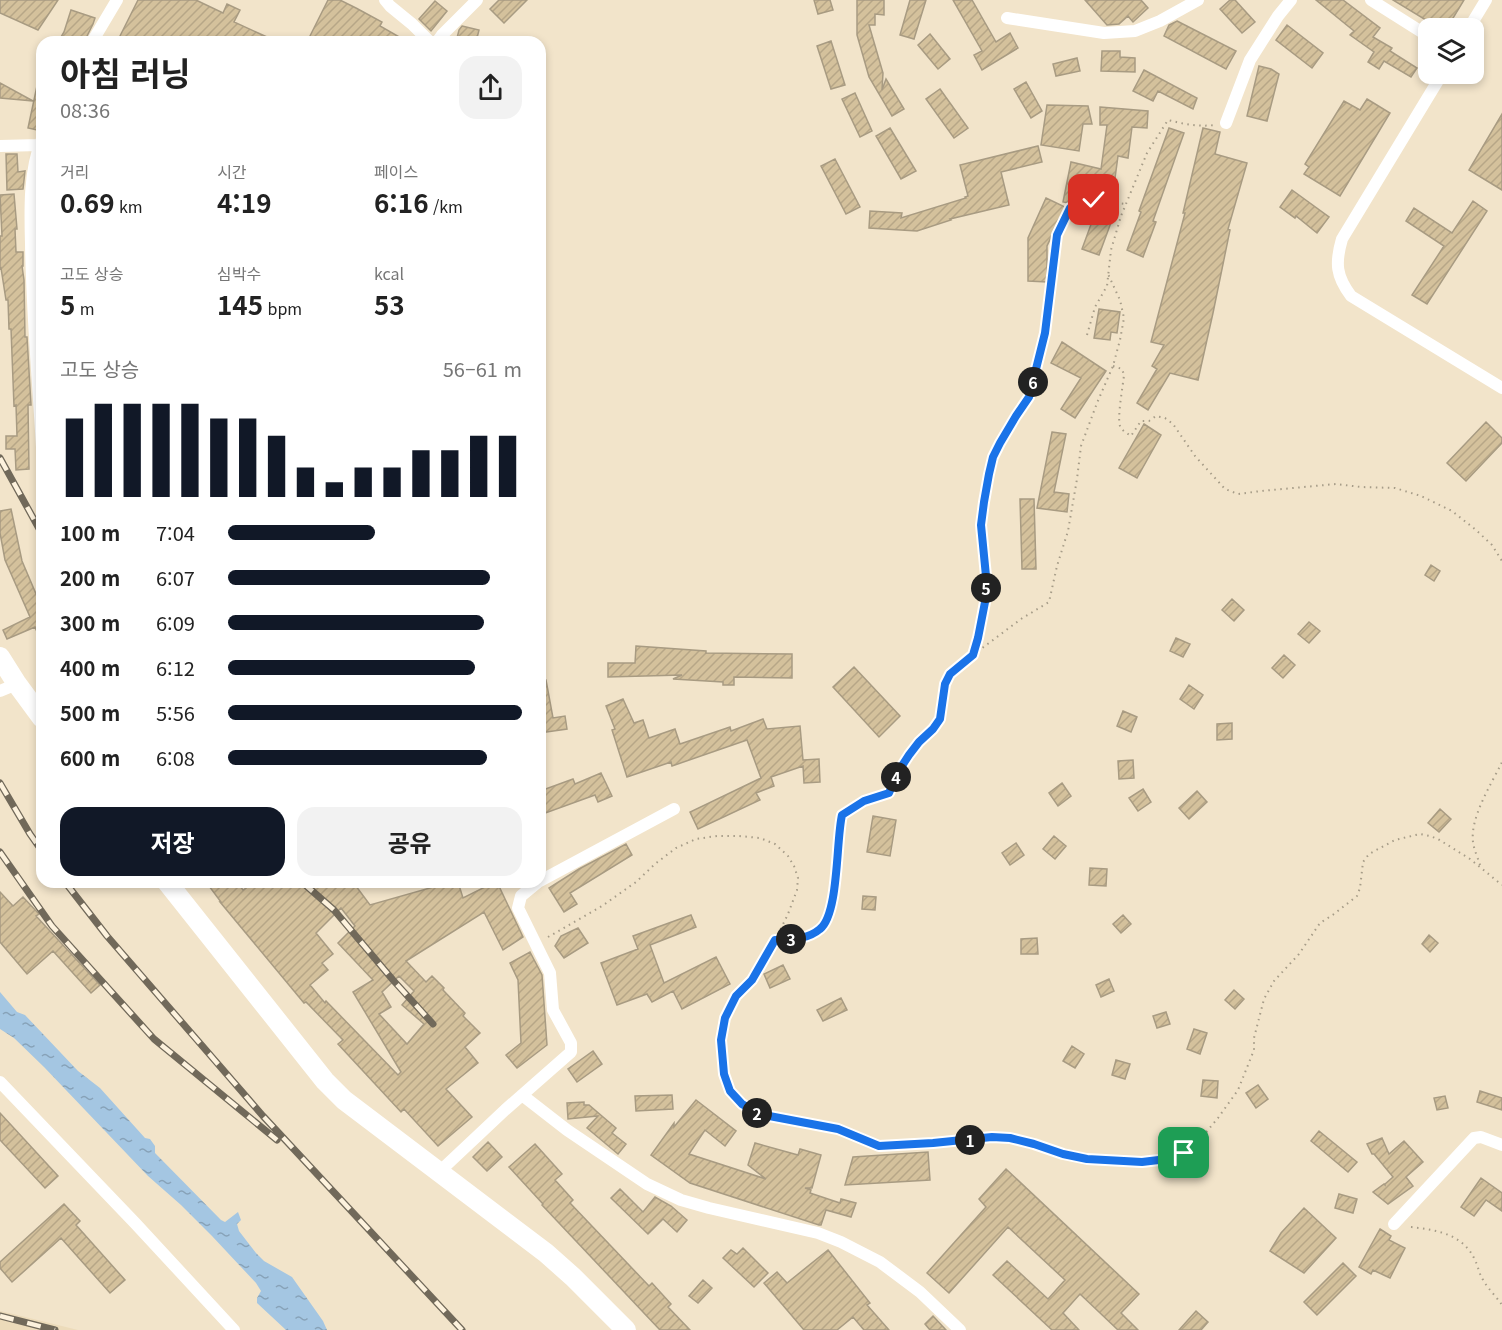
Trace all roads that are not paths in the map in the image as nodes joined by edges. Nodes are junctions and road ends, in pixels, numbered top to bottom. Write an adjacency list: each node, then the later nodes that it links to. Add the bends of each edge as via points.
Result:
1 (117, 0): 11 (street)
2 (385, 0): 12 (street)
3 (477, 0): 13 (street)
4 (1198, 0): 8 (street, via 1135,31 1104,33)
5 (1291, 0): 15 (street, via 1250,60)
6 (1371, 0): 10 (street)
7 (1486, 0): 9 (street)
8 (1007, 18)
9 (1475, 18)
10 (1418, 30)
11 (96, 36)
12 (424, 36)
13 (441, 36)
14 (1436, 84): 20 (street, via 1342,239 1337,266 1351,296)
15 (1226, 123)
16 (36, 142): 17 (street)
17 (0, 146)
18 (36, 167): 19 (street, via 30,198)
19 (36, 352)
20 (1502, 388)
21 (0, 657): 22 (main road)
22 (8, 688): 23 (main road)
23 (36, 713)
24 (674, 809): 25 (street)
25 (546, 878)
26 (172, 888): 31 (main road, via 325,1082)
27 (531, 888): 29 (street, via 521,896 518,908 550,973 553,1010 571,1043 571,1052)
28 (0, 1082): 33 (street)
29 (522, 1095): 31 (street); 35 (street, via 647,1184 681,1200 818,1233 880,1262 920,1292)
30 (1502, 1145): 32 (street, via 1474,1138)
31 (438, 1173): 34 (main road, via 546,1253)
32 (1394, 1224)
33 (234, 1330)
34 (626, 1330)
35 (960, 1330)

